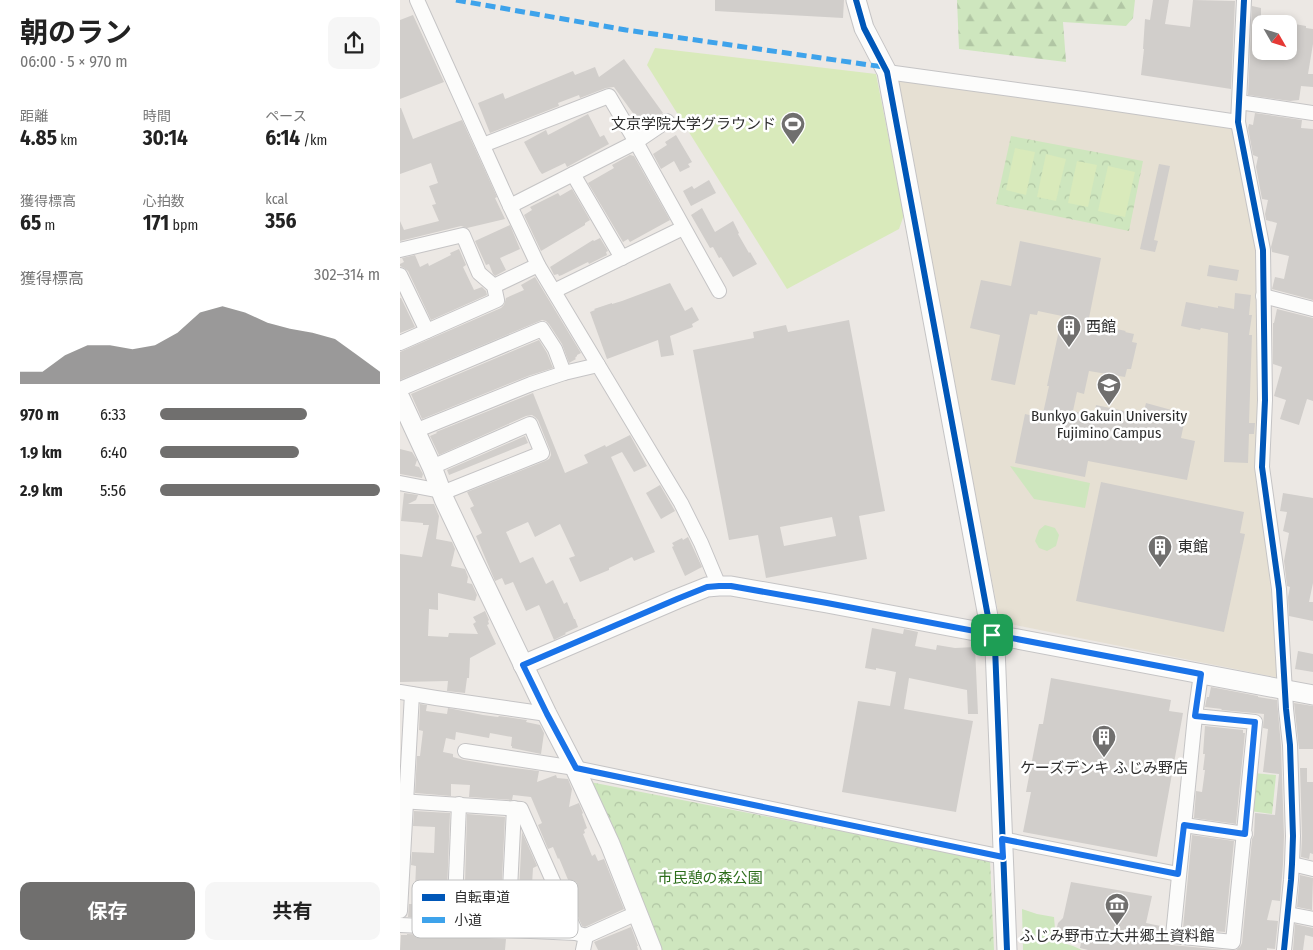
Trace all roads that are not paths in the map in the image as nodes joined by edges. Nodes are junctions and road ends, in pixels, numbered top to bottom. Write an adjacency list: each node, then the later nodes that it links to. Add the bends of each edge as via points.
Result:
1 (417, 0): 10 (street)
2 (856, 0): 4 (street, via 864,28)
3 (1244, 0): 5 (street)
4 (887, 72): 8 (street); 34 (street)
5 (1239, 102): 6 (street); 8 (street)
6 (1313, 113)
7 (667, 121): 9 (street)
8 (1238, 122): 21 (street, via 1263,250)
9 (636, 142): 10 (street, via 609,96); 11 (street); 13 (street)
10 (483, 145): 12 (street)
11 (573, 174): 12 (street); 15 (street)
12 (510, 206): 16 (street)
13 (683, 228): 15 (street); 20 (street)
14 (400, 250): 18 (street, via 463,235 479,273)
15 (622, 258): 19 (street)
16 (538, 265): 18 (street); 19 (street)
17 (400, 275): 23 (street)
18 (494, 286): 23 (street, via 498,300)
19 (554, 291): 25 (street)
20 (719, 291)
21 (1263, 296): 22 (street); 37 (street, via 1265,400 1262,467 1279,589)
22 (1313, 309)
23 (427, 331): 24 (street)
24 (400, 343)
25 (598, 365): 26 (street); 33 (street, via 682,503)
26 (564, 373): 27 (street, via 555,349 542,329); 29 (street)
27 (400, 389)
28 (400, 398): 29 (street)
29 (415, 431): 30 (street)
30 (432, 467): 32 (street); 32 (street, via 530,424 542,453)
31 (400, 483): 32 (street)
32 (442, 492): 35 (street)
33 (719, 586): 34 (street); 35 (street, via 707,587 677,599)
34 (992, 635): 36 (street); 49 (street)
35 (523, 665): 40 (street)
36 (1201, 674): 37 (street); 41 (street)
37 (1285, 690): 39 (street); 50 (street, via 1290,745)
38 (406, 693): 40 (street); 44 (street)
39 (1313, 695)
40 (547, 714): 43 (street)
41 (1195, 716): 47 (street); 48 (street, via 1255,722)
42 (465, 751): 43 (street)
43 (576, 768): 49 (street); 57 (street)
44 (402, 801): 45 (street); 56 (street)
45 (459, 804): 46 (street); 53 (street)
46 (514, 808): 54 (street); 55 (street, via 521,809)
47 (1184, 825): 48 (street); 52 (street)
48 (1245, 834): 52 (street, via 1233,942 1173,936)
49 (1002, 848): 52 (street); 65 (street)
50 (1292, 864): 51 (street); 58 (street)
51 (1313, 869)
52 (1178, 874)
53 (456, 880)
54 (510, 880)
55 (555, 880)
56 (400, 911)
57 (637, 913): 62 (street); 64 (street)
58 (1288, 914): 59 (street); 66 (street)
59 (1313, 919)
60 (578, 929): 62 (street)
61 (578, 935): 62 (street)
62 (581, 935): 63 (street)
63 (583, 950)
64 (652, 950)
65 (1007, 950)
66 (1284, 950)

